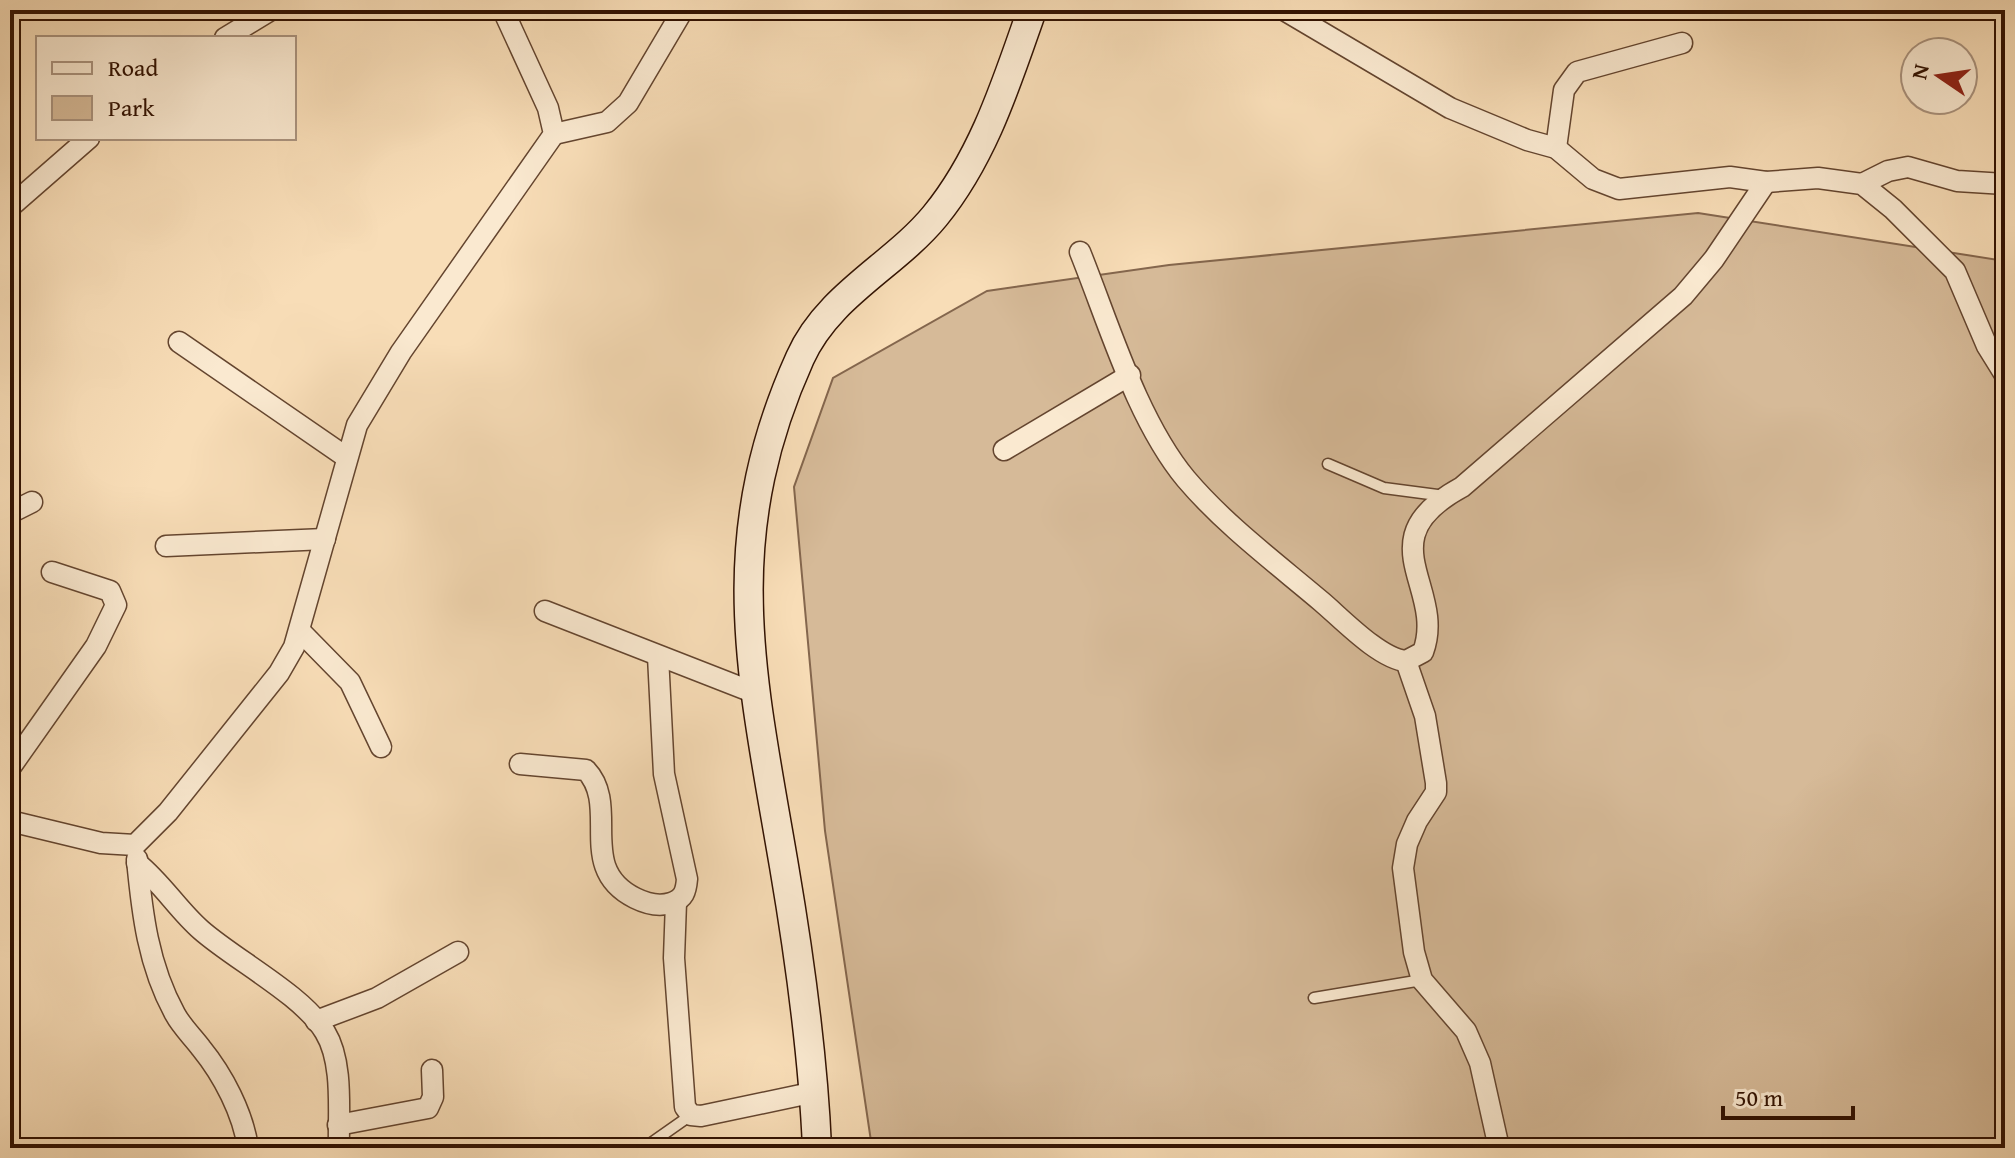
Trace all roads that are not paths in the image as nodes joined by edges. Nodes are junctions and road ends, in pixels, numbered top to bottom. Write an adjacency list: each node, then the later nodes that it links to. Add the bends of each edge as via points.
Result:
1 (271, 10): 6 (street)
2 (503, 10): 8 (street, via 548,108)
3 (683, 10): 8 (street, via 628,103 607,122)
4 (1032, 10): 32 (main road, via 977,154 935,216 835,306 802,353 776,415 756,488 748,562)
5 (1284, 10): 10 (street, via 1450,108)
6 (228, 36)
7 (1682, 43): 10 (street, via 1577,72 1564,90)
8 (554, 134): 20 (street, via 372,396)
9 (87, 140): 14 (street)
10 (1556, 148): 11 (street, via 1593,179 1619,189 1698,178)
11 (1766, 182): 12 (street, via 1818,178); 22 (street, via 1683,296)
12 (1862, 184): 13 (street, via 1908,167 1957,181); 18 (street, via 1955,271)
13 (2005, 184)
14 (10, 207)
15 (1080, 252): 17 (street)
16 (179, 342): 20 (street)
17 (1130, 375): 19 (street); 31 (street, via 1159,440 1225,519 1388,656)
18 (2005, 375)
19 (1004, 450)
20 (346, 457): 25 (street)
21 (1328, 464): 22 (lane, via 1384,488)
22 (1445, 496): 31 (street, via 1418,524 1412,544 1429,636 1423,652)
23 (32, 502): 24 (street)
24 (10, 513)
25 (325, 539): 26 (street); 29 (street)
26 (166, 546)
27 (52, 572): 35 (street, via 110,591 116,605 96,646)
28 (545, 611): 30 (street)
29 (300, 631): 33 (street, via 350,682); 37 (street, via 279,673)
30 (658, 656): 32 (street); 38 (street, via 664,774 687,879 686,892)
31 (1406, 661): 40 (street, via 1425,716 1436,783 1407,844 1403,868)
32 (755, 693): 44 (main road, via 799,954)
33 (381, 747)
34 (520, 764): 38 (street, via 586,770 599,795 600,844 610,877 631,897 662,906)
35 (10, 768)
36 (10, 821): 37 (street)
37 (136, 854): 42 (street, via 198,927); 47 (street, via 145,934 167,996 230,1094)
38 (676, 902): 45 (street, via 675,976 685,1107)
39 (458, 952): 42 (street, via 377,998)
40 (1422, 980): 41 (lane); 51 (street, via 1470,1039)
41 (1314, 998)
42 (316, 1021): 46 (street, via 332,1052)
43 (432, 1070): 46 (street, via 428,1108)
44 (815, 1092): 45 (street); 50 (main road)
45 (691, 1115): 49 (lane)
46 (338, 1125): 48 (street)
47 (248, 1148)
48 (339, 1148)
49 (644, 1148)
50 (817, 1148)
51 (1499, 1148)

